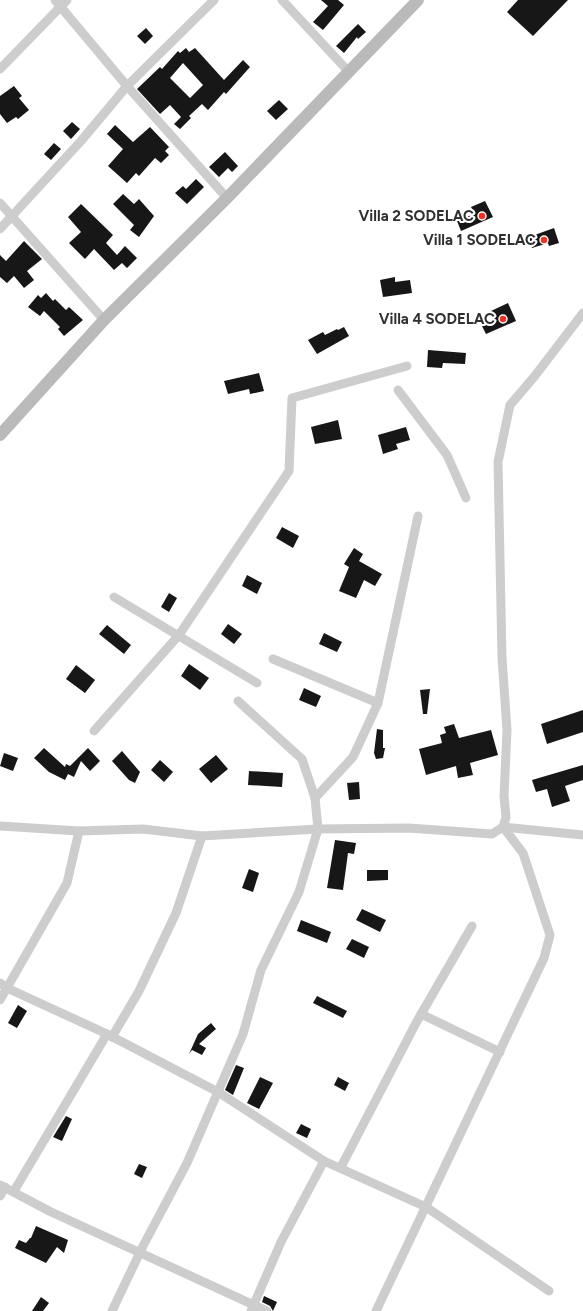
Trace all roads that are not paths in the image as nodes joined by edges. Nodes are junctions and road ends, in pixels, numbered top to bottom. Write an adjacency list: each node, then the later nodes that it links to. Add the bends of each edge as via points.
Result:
1 (214, 0): 7 (street)
2 (282, 0): 6 (street)
3 (418, 0): 6 (street)
4 (61, 2): 5 (street); 7 (street)
5 (0, 69)
6 (348, 71): 8 (street)
7 (127, 86): 8 (street); 10 (street, via 81,141)
8 (227, 198): 13 (street)
9 (0, 203): 10 (street)
10 (12, 215): 11 (street); 13 (street)
11 (0, 228)
12 (583, 313): 28 (street, via 510,405 498,462 502,658 507,730 504,796 506,817)
13 (104, 320): 16 (street)
14 (407, 366): 20 (street, via 292,398 289,471)
15 (398, 390): 17 (street, via 447,455)
16 (0, 436)
17 (466, 498)
18 (418, 516): 24 (street)
19 (114, 597): 20 (street)
20 (179, 635): 22 (street); 25 (street)
21 (273, 659): 24 (street)
22 (257, 683)
23 (238, 701): 26 (street, via 302,758)
24 (378, 703): 26 (street, via 353,757)
25 (94, 731)
26 (315, 798): 29 (street)
27 (0, 826): 30 (street)
28 (503, 827): 29 (street, via 492,834 410,828); 31 (street); 38 (street, via 523,853 550,935 544,958)
29 (318, 829): 32 (street); 39 (street, via 298,892 261,970 243,1034)
30 (79, 831): 32 (street, via 143,829); 34 (street, via 67,883)
31 (583, 835)
32 (202, 836): 37 (street, via 176,912 139,991)
33 (472, 926): 36 (street)
34 (4, 985): 35 (street); 37 (street)
35 (0, 1000)
36 (421, 1014): 38 (street); 41 (street)
37 (110, 1035): 39 (street); 43 (street)
38 (500, 1052): 45 (street)
39 (218, 1092): 40 (street); 46 (street, via 187,1163)
40 (324, 1161): 41 (street); 48 (street, via 281,1242)
41 (340, 1167): 45 (street)
42 (2, 1186): 43 (street); 44 (street)
43 (14, 1191): 46 (street)
44 (0, 1196)
45 (426, 1207): 47 (street); 51 (street)
46 (140, 1253): 48 (street, via 201,1279); 49 (street)
47 (549, 1291)
48 (252, 1308): 50 (street)
49 (112, 1311)
50 (267, 1311)
51 (376, 1311)

